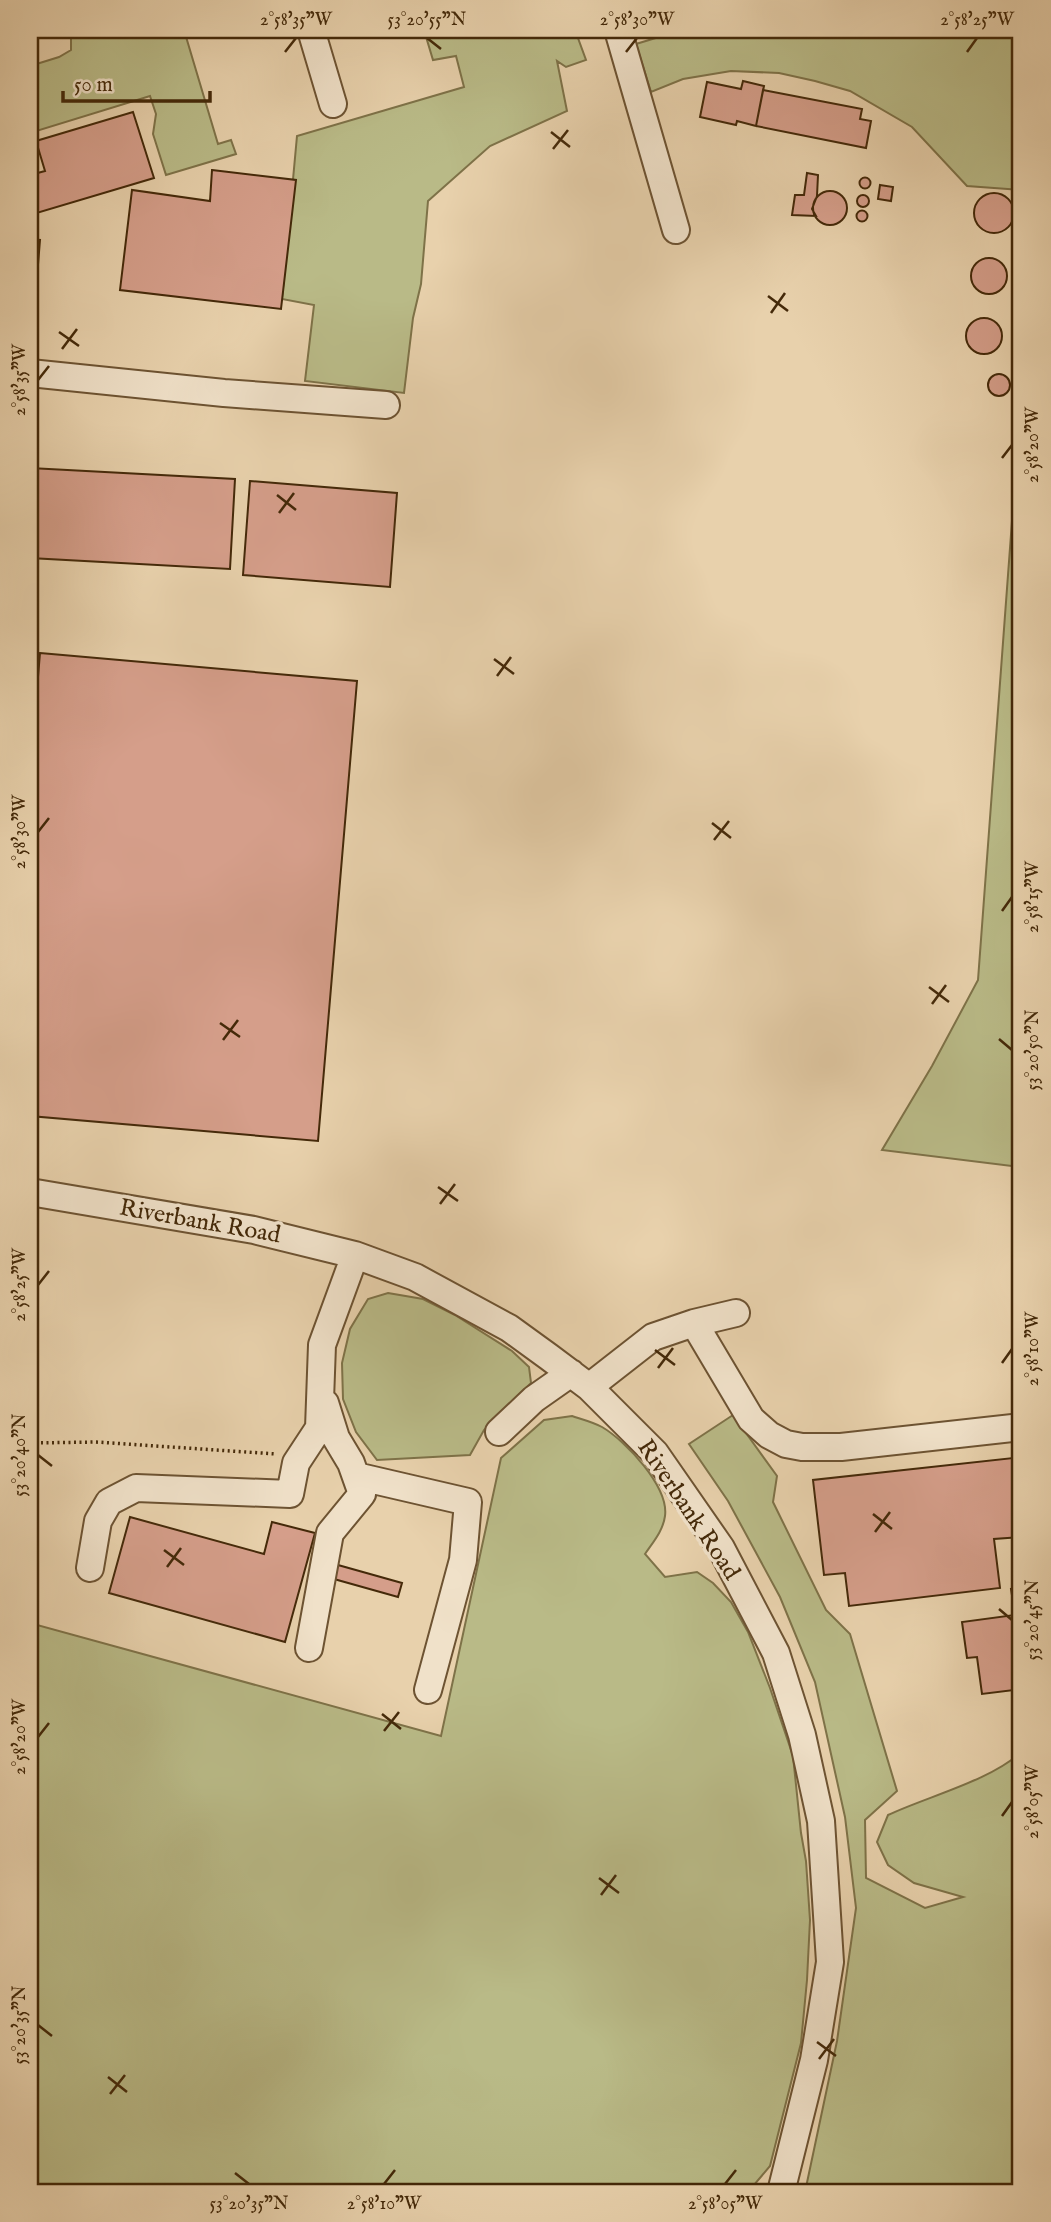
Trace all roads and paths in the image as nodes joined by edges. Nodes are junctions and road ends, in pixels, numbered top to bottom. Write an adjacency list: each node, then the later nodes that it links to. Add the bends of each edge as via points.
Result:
1 (311, 30): 3 (street)
2 (618, 30): 4 (street)
3 (333, 104)
4 (676, 230)
5 (30, 373): 6 (street)
6 (386, 405)
7 (30, 1192): 8 (street, Riverbank Road, via 254,1230)
8 (355, 1255): 11 (street, Riverbank Road, via 465,1302); 12 (street, via 323,1345)
9 (737, 1313): 10 (street)
10 (694, 1322): 11 (street, via 653,1337); 13 (street, via 751,1419 786,1444 852,1447)
11 (580, 1380): 14 (street, via 534,1399); 21 (street, Riverbank Road, via 655,1453 720,1548 776,1653 802,1735 821,1821 830,1962 814,2060)
12 (321, 1388): 16 (street, via 319,1428); 17 (street, via 336,1438)
13 (1021, 1427)
14 (499, 1432)
15 (30, 1443): 16 (path)
16 (301, 1455): 18 (street, via 290,1494 136,1488 109,1502 98,1521)
17 (356, 1476): 19 (street, via 362,1494 330,1534); 20 (street, via 468,1502 463,1560)
18 (90, 1568)
19 (309, 1648)
20 (428, 1690)
21 (780, 2192)

